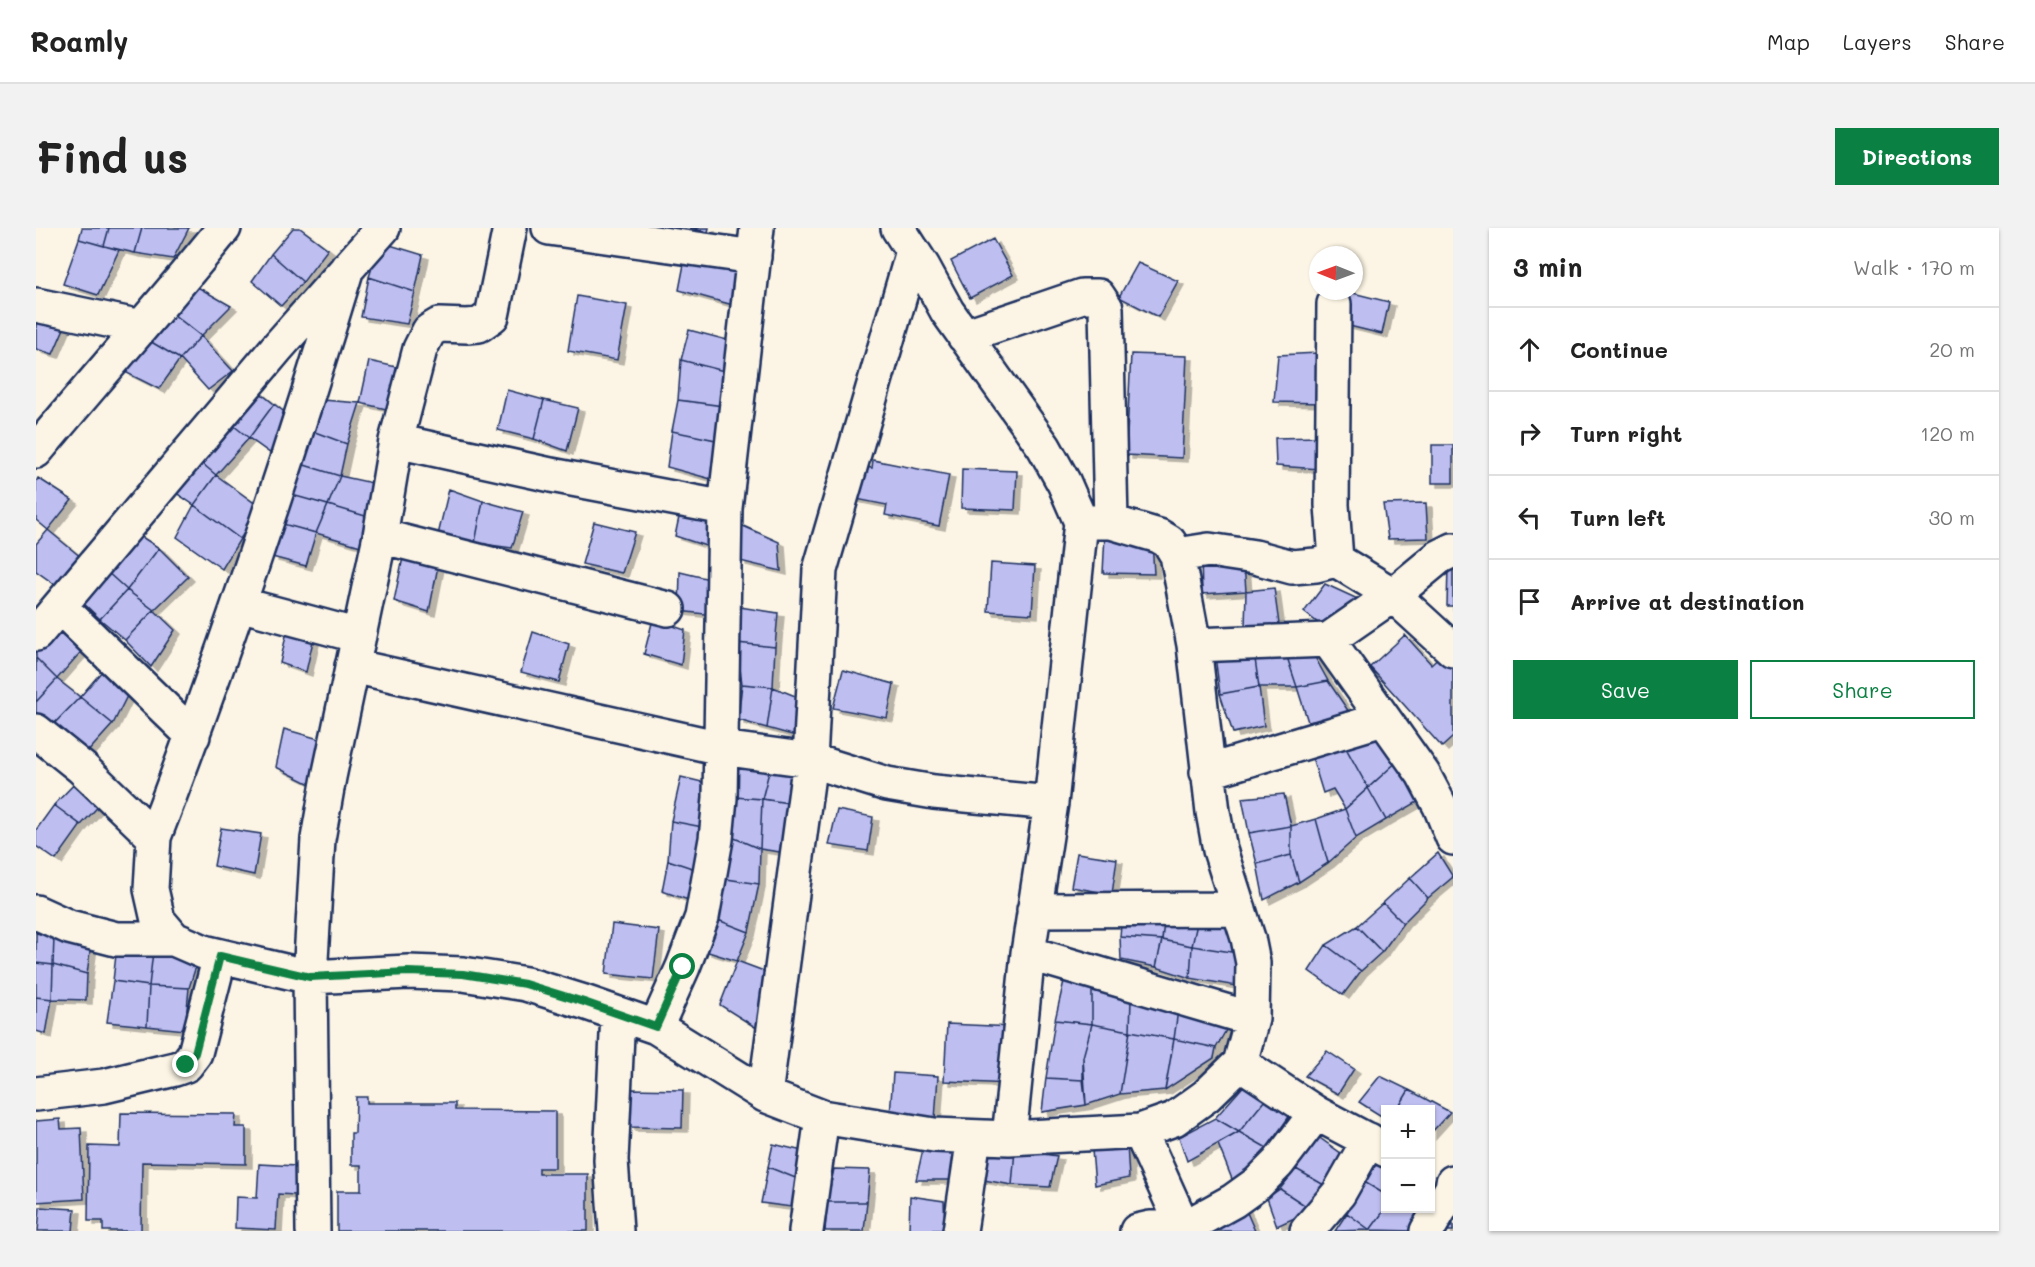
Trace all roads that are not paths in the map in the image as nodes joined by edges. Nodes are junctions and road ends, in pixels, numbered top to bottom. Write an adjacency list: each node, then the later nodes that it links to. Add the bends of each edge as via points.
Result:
1 (224, 228): 10 (street)
2 (383, 228): 7 (street)
3 (510, 228): 13 (street, via 492,316 479,325 439,325 429,331 420,349)
4 (549, 228): 6 (street)
5 (906, 240): 11 (street); 34 (street, via 820,570)
6 (756, 243): 15 (street)
7 (347, 268): 22 (street, via 296,437); 23 (street)
8 (1334, 304): 20 (street, via 1332,505)
9 (36, 305): 10 (street)
10 (141, 327): 12 (street)
11 (964, 336): 16 (street, via 1044,447 1064,483); 16 (street, via 1082,296 1098,296 1106,308)
12 (47, 422): 14 (street)
13 (396, 441): 15 (street); 17 (street)
14 (36, 451)
15 (725, 508): 33 (street)
16 (1096, 522): 19 (street, via 1160,536); 36 (street)
17 (380, 536): 24 (street); 29 (street)
18 (1453, 550): 21 (street)
19 (1177, 555): 20 (street, via 1209,550 1292,567); 27 (street)
20 (1336, 560): 21 (street)
21 (1393, 595): 26 (street); 28 (street)
22 (239, 604): 29 (street); 32 (street)
23 (60, 607): 25 (street); 32 (street)
24 (668, 609)
25 (36, 634)
26 (1328, 640): 27 (street); 30 (street)
27 (1194, 645): 35 (street)
28 (1453, 650)
29 (356, 651): 33 (street); 45 (street, via 318,839)
30 (1383, 719): 35 (street); 38 (street, via 1423,774)
31 (36, 731): 37 (street, via 82,768)
32 (193, 736): 37 (street)
33 (721, 748): 34 (street); 48 (street, via 716,838 702,916)
34 (810, 760): 36 (street, via 887,784); 51 (street)
35 (1207, 772): 39 (street, via 1220,850)
36 (1051, 803): 40 (street)
37 (154, 837): 42 (street, via 151,889 158,920)
38 (1453, 838)
39 (1239, 909): 40 (street); 47 (street, via 1253,963)
40 (1034, 910): 43 (street)
41 (36, 912): 42 (street, via 69,927 116,939)
42 (174, 939): 44 (street)
43 (1028, 953): 47 (street); 56 (street)
44 (220, 956): 45 (street); 50 (street, via 195,1053 186,1065 104,1086)
45 (310, 977): 46 (street, via 408,972 463,974 525,984); 60 (street)
46 (618, 1014): 48 (street); 61 (street, via 611,1160)
47 (1252, 1019): 49 (street)
48 (656, 1027): 51 (street)
49 (1240, 1063): 52 (street); 54 (street, via 1206,1096 1174,1119)
50 (36, 1094)
51 (765, 1095): 53 (street)
52 (1317, 1113): 57 (street); 59 (street, via 1258,1183)
53 (822, 1117): 55 (street, via 934,1135); 62 (street)
54 (1140, 1131): 56 (street); 59 (street)
55 (974, 1137): 56 (street); 63 (street)
56 (1009, 1138)
57 (1377, 1145): 65 (street)
58 (1447, 1184): 66 (street)
59 (1184, 1229): 64 (street)
60 (313, 1231)
61 (616, 1231)
62 (806, 1231)
63 (960, 1231)
64 (1137, 1231)
65 (1306, 1231)
66 (1427, 1231)

